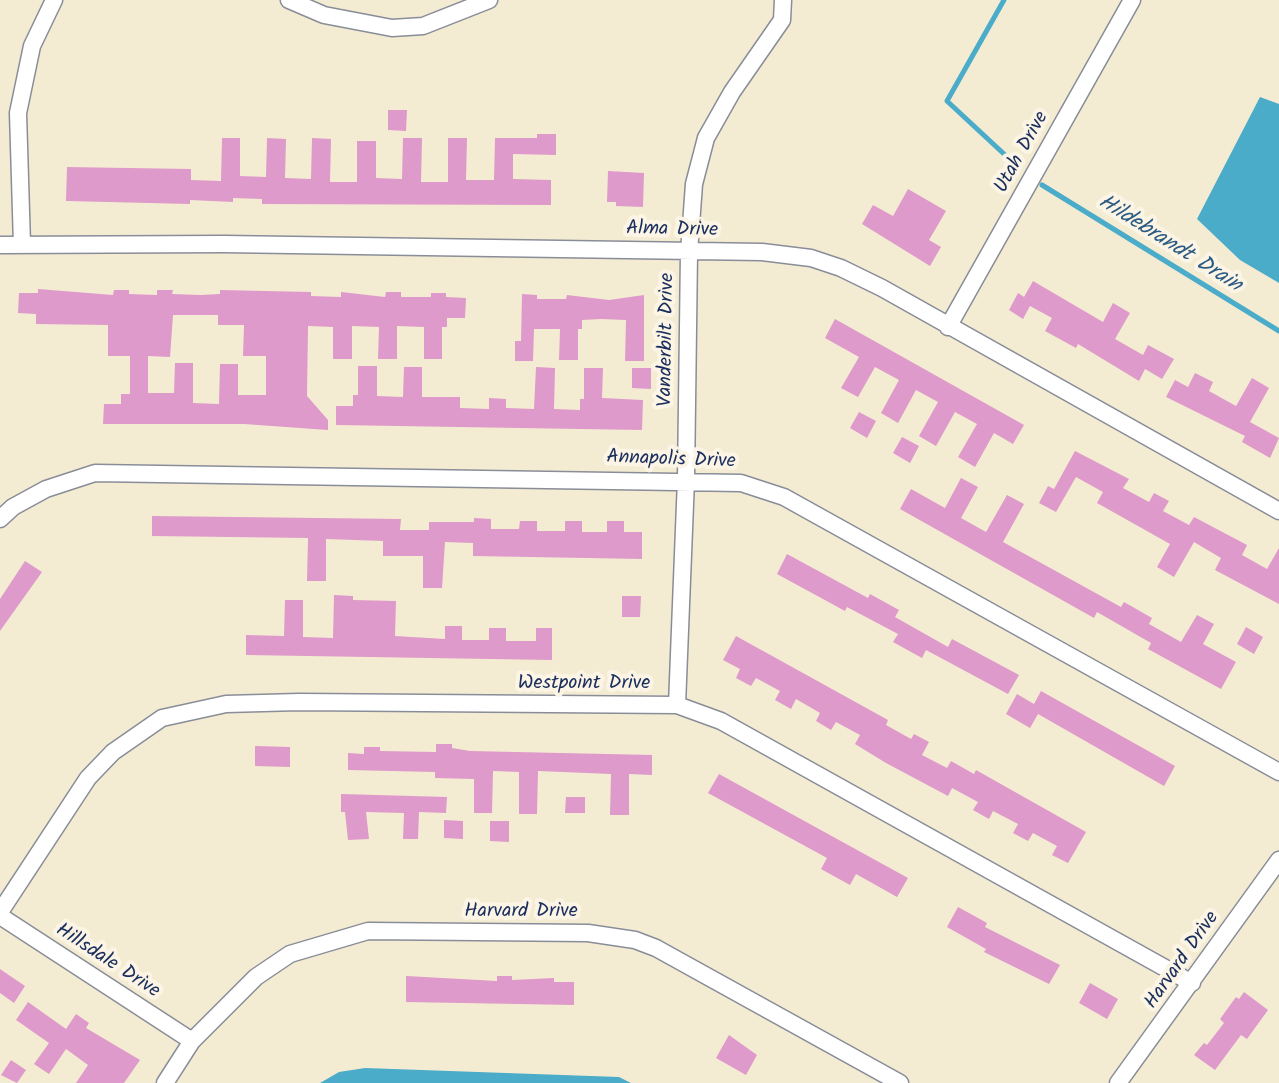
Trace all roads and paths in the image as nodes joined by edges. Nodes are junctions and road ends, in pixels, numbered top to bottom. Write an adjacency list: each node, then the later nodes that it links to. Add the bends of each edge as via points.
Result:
1 (54, 0): 7 (street, via 32,46 18,113)
2 (289, 0): 3 (street, via 324,15 392,28 423,26)
3 (489, 0)
4 (783, 0): 8 (street, Vanderbilt Drive, via 782,20 706,138 694,184)
5 (1132, 0): 9 (street, Utah Drive)
6 (0, 245): 7 (street, Alma Drive)
7 (22, 245): 8 (street, Alma Drive)
8 (689, 252): 9 (street, Alma Drive, via 811,258 841,268); 10 (street, Vanderbilt Drive)
9 (948, 327): 11 (street, Alma Drive)
10 (686, 479): 12 (street, Annapolis Drive, via 95,473 46,489); 13 (street, Vanderbilt Drive); 14 (street, Annapolis Drive, via 741,483 784,497)
11 (1279, 511)
12 (0, 519)
13 (677, 705): 16 (street, Westpoint Drive, via 299,702 226,704 173,715 134,736 88,778); 17 (street, Westpoint Drive, via 721,721)
14 (1279, 772)
15 (1279, 860): 17 (street, Harvard Drive)
16 (0, 914): 18 (street, Hillsdale Drive)
17 (1192, 983): 21 (street, Harvard Drive)
18 (192, 1041): 19 (street, Harvard Drive); 20 (street, Harvard Drive, via 256,977 290,954 329,940 368,931 588,933 656,948)
19 (165, 1083)
20 (900, 1083)
21 (1118, 1083)

